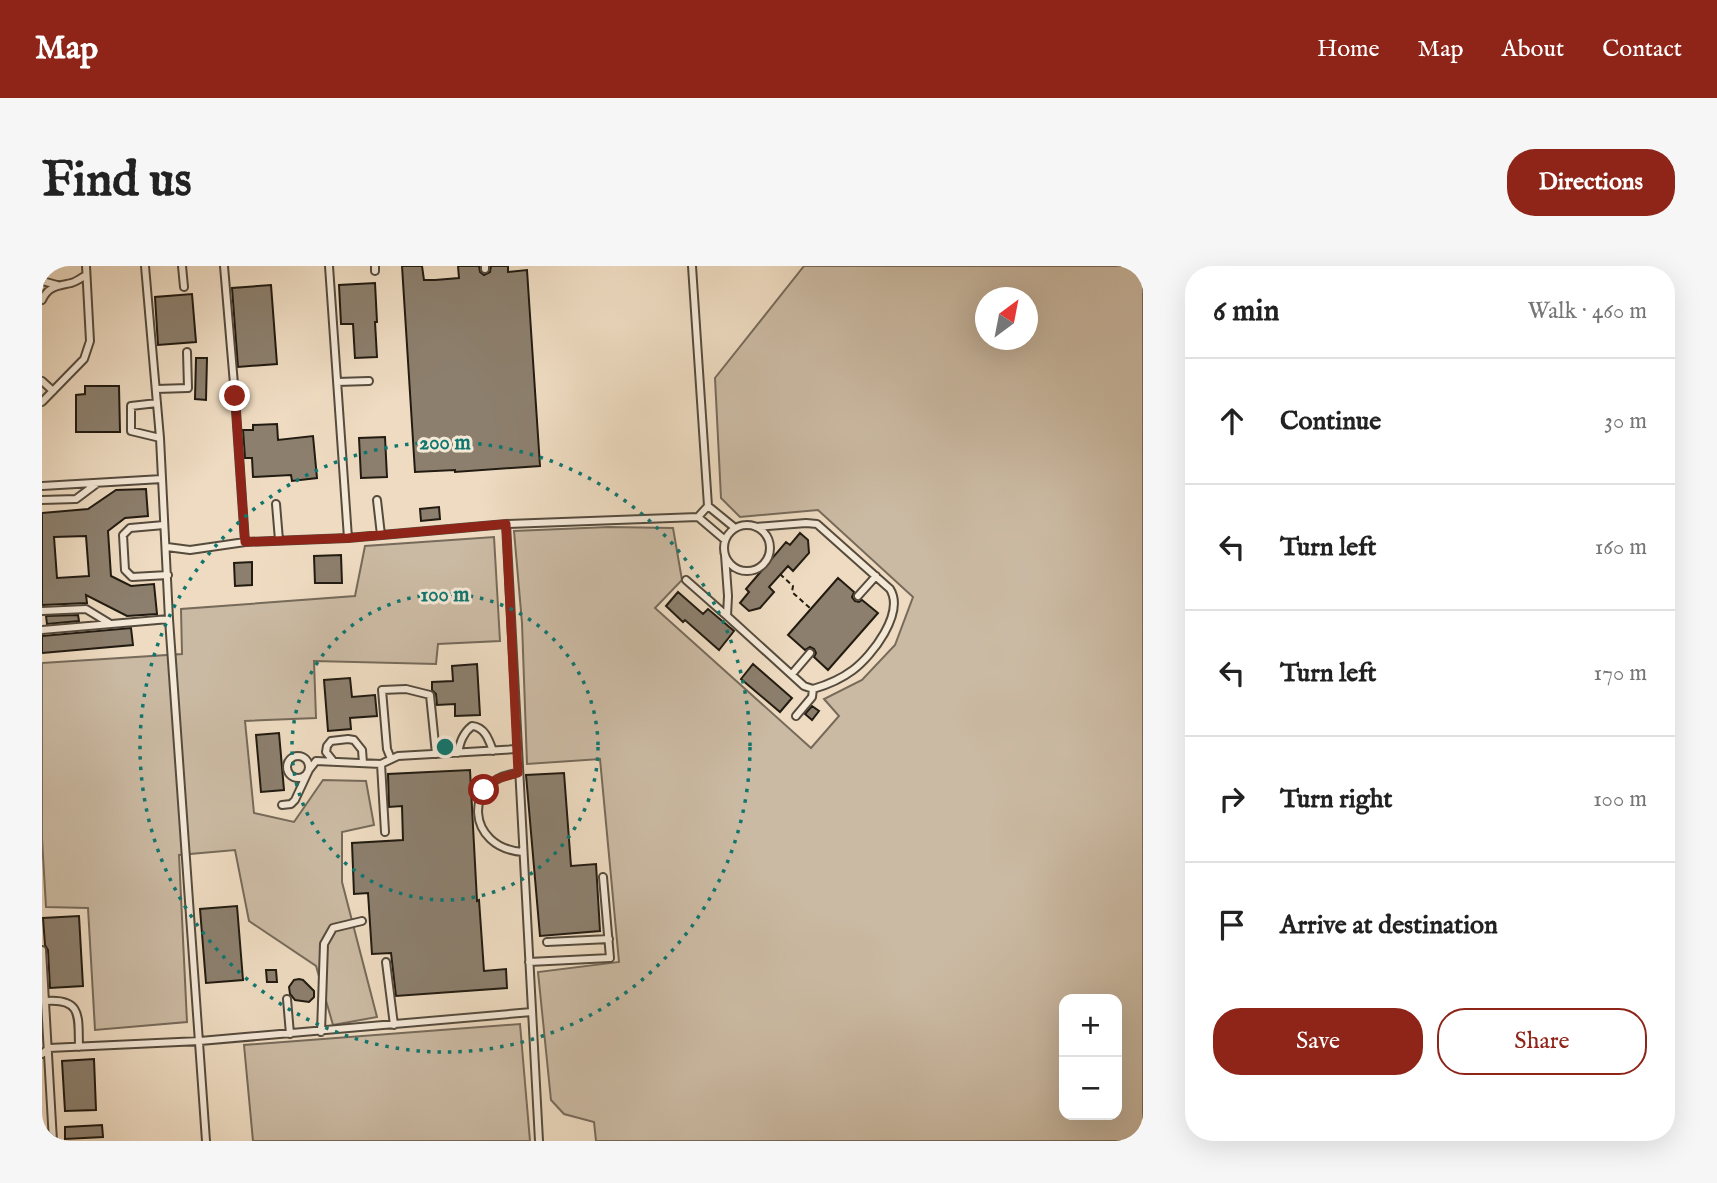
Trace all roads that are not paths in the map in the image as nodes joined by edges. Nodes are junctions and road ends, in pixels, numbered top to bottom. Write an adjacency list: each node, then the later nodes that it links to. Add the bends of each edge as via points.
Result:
1 (86, 266): 7 (lane)
2 (145, 266): 17 (lane)
3 (182, 266): 10 (lane)
4 (224, 266): 38 (lane)
5 (329, 266): 15 (lane)
6 (692, 266): 28 (lane)
7 (86, 275): 9 (lane); 18 (lane, via 90,341 83,359)
8 (42, 281): 9 (lane)
9 (57, 285): 11 (lane)
10 (184, 286)
11 (42, 300)
12 (187, 352): 17 (lane, via 188,388)
13 (42, 381): 18 (lane)
14 (369, 381): 15 (lane)
15 (337, 382): 35 (lane)
16 (42, 388): 18 (lane)
17 (156, 389): 20 (lane)
18 (52, 390): 19 (lane)
19 (42, 402)
20 (157, 403): 21 (lane); 21 (lane, via 131,407 131,432)
21 (160, 438): 22 (lane)
22 (162, 479): 23 (lane); 31 (lane)
23 (97, 483): 24 (lane); 25 (lane, via 76,499)
24 (42, 486)
25 (42, 500)
26 (377, 500): 34 (lane)
27 (276, 503): 36 (lane)
28 (708, 506): 29 (lane); 33 (lane)
29 (698, 517): 30 (lane); 37 (lane)
30 (506, 524): 34 (lane); 54 (lane)
31 (164, 525): 39 (lane); 41 (lane, via 130,528 123,535 125,570 132,577)
32 (756, 527): 33 (lane); 40 (lane, via 769,545 762,565 741,570); 42 (lane, via 812,522)
33 (736, 528): 37 (lane)
34 (381, 535): 35 (lane)
35 (348, 538): 36 (lane)
36 (279, 540): 38 (lane)
37 (725, 540): 40 (lane)
38 (245, 542): 39 (lane, via 190,550)
39 (167, 547): 41 (lane)
40 (725, 555): 46 (lane)
41 (168, 575): 47 (lane)
42 (876, 576): 44 (lane); 52 (lane, via 895,600 885,632 852,671)
43 (686, 580): 46 (lane)
44 (858, 596)
45 (42, 611): 48 (lane, via 86,609)
46 (727, 616): 51 (lane)
47 (169, 618): 48 (lane); 79 (lane)
48 (110, 624): 49 (lane)
49 (42, 630)
50 (810, 653): 51 (lane)
51 (792, 674): 52 (lane)
52 (813, 690): 53 (lane)
53 (796, 716)
54 (517, 749): 55 (lane); 62 (lane)
55 (494, 751): 56 (lane); 56 (lane, via 486,734 472,726)
56 (458, 753): 57 (lane)
57 (436, 754): 58 (lane); 58 (lane, via 430,695 382,690)
58 (391, 759): 61 (lane)
59 (334, 762): 60 (lane); 60 (lane, via 327,746 348,739 362,750); 63 (lane, via 316,761 295,800)
60 (363, 763): 61 (lane)
61 (381, 764): 64 (lane)
62 (518, 773): 65 (lane); 65 (lane, via 504,775 484,790 478,813 489,838 505,849)
63 (282, 805)
64 (385, 832)
65 (523, 852): 72 (lane)
66 (603, 877): 68 (lane)
67 (362, 921): 77 (lane, via 333,928 324,944)
68 (609, 939): 69 (lane); 72 (lane, via 610,958)
69 (547, 942)
70 (42, 950): 74 (lane)
71 (386, 962): 76 (lane)
72 (529, 962): 75 (lane)
73 (287, 999): 78 (lane)
74 (46, 1001): 80 (lane, via 65,1001 77,1011); 81 (lane)
75 (532, 1012): 76 (lane); 85 (lane)
76 (394, 1025): 77 (lane)
77 (321, 1032): 78 (lane)
78 (290, 1034): 79 (lane)
79 (200, 1041): 80 (lane); 84 (lane)
80 (79, 1047): 81 (lane)
81 (49, 1048): 82 (lane); 83 (lane)
82 (42, 1054)
83 (53, 1141)
84 (206, 1141)
85 (539, 1141)

